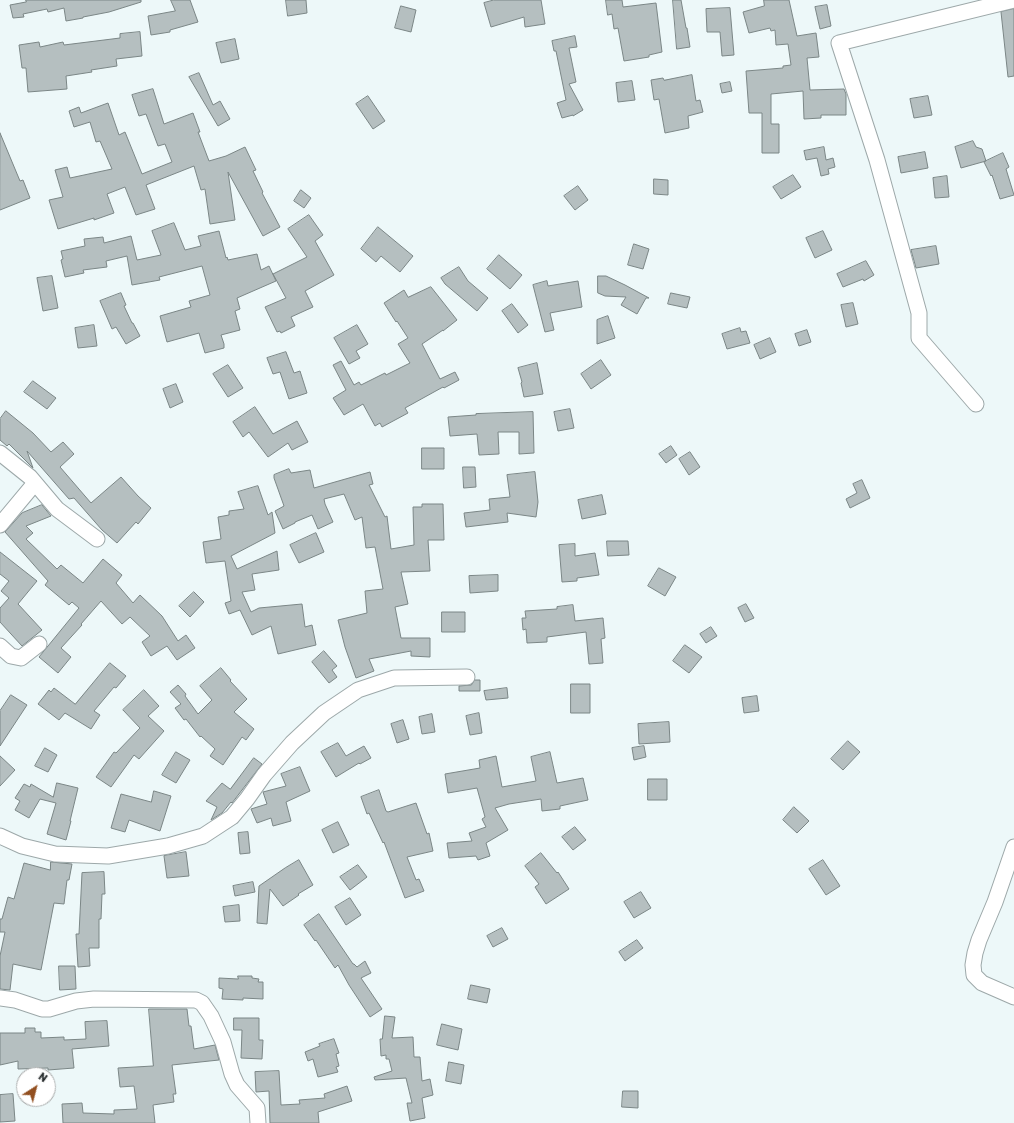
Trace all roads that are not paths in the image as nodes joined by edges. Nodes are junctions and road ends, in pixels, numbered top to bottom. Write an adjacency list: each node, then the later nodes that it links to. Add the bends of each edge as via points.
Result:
1 (1014, 0): 2 (street, via 839,43 876,160 919,313 919,338)
2 (976, 404)
3 (0, 453): 4 (street)
4 (35, 483): 5 (street); 6 (street, via 57,509)
5 (0, 525)
6 (97, 539)
7 (39, 644): 8 (street, via 21,658 11,656)
8 (0, 646)
9 (467, 677): 10 (street, via 394,678 358,690 324,713 292,743 232,817 203,836 168,846 108,856 55,854 22,846)
10 (0, 836)
11 (1014, 847): 12 (street, via 979,940 973,965 974,975 982,984)
12 (1014, 997)
13 (0, 998): 14 (street, via 42,1009 94,999 196,1000 202,1003 211,1016 223,1042 237,1085 257,1108)
14 (258, 1123)

